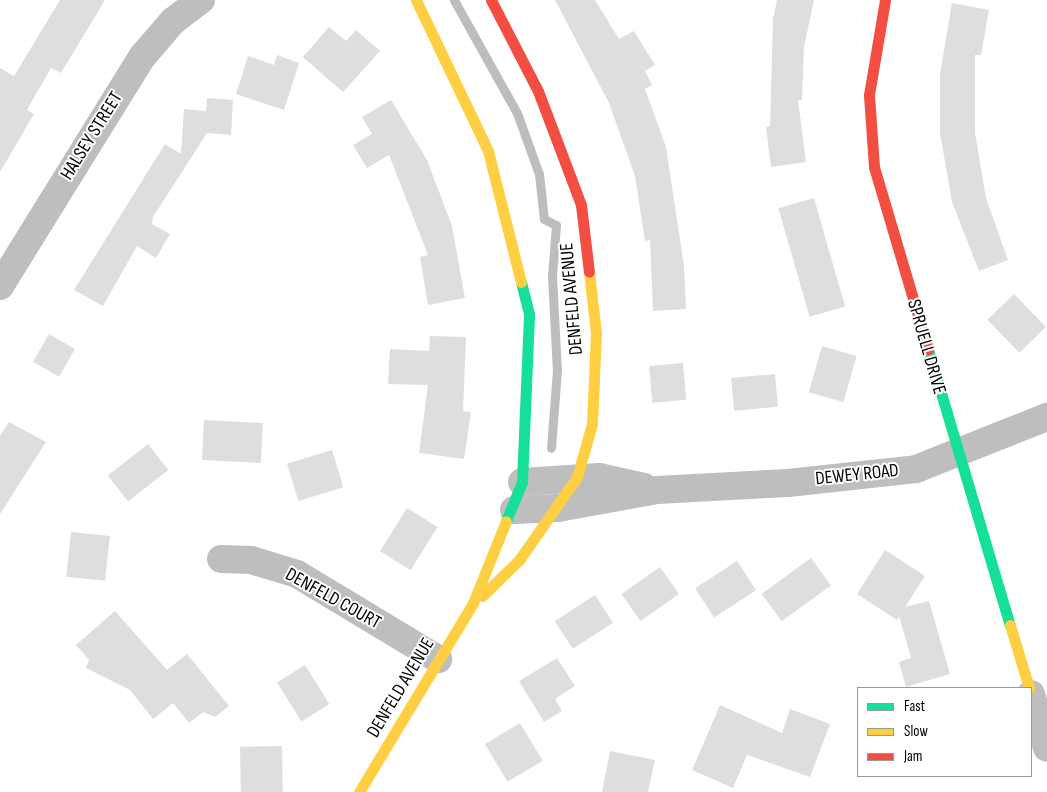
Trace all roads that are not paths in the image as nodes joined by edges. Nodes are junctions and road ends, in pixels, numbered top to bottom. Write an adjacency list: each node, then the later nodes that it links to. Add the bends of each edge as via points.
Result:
1 (201, 0): 5 (street, HALSEY STREET, via 173,21 142,57)
2 (416, 0): 9 (street, DENFELD AVENUE, via 488,151 529,314)
3 (491, 0): 8 (street, DENFELD AVENUE, via 538,91 581,205 596,333 592,424)
4 (885, 0): 7 (street, SPRUELL DRIVE, via 869,95 874,167)
5 (3, 275)
6 (1047, 417): 7 (street, DEWEY ROAD)
7 (958, 455): 10 (street, DEWEY ROAD, via 916,469 788,483); 16 (street, SPRUELL DRIVE)
8 (577, 477): 9 (street, DEWEY ROAD); 10 (street, DEWEY ROAD, via 599,477); 11 (street, DENFELD AVENUE)
9 (522, 482): 12 (street, DENFELD AVENUE)
10 (658, 490): 11 (street, DEWEY ROAD)
11 (558, 508): 12 (street, DEWEY ROAD); 14 (street, DENFELD AVENUE, via 519,560)
12 (514, 510): 14 (street, DENFELD AVENUE)
13 (221, 559): 15 (street, DENFELD COURT, via 251,560 297,574)
14 (473, 603): 15 (street, DENFELD AVENUE)
15 (438, 659): 19 (street, DENFELD AVENUE)
16 (1029, 687)
17 (1032, 697): 18 (street)
18 (1047, 748)
19 (359, 792)

